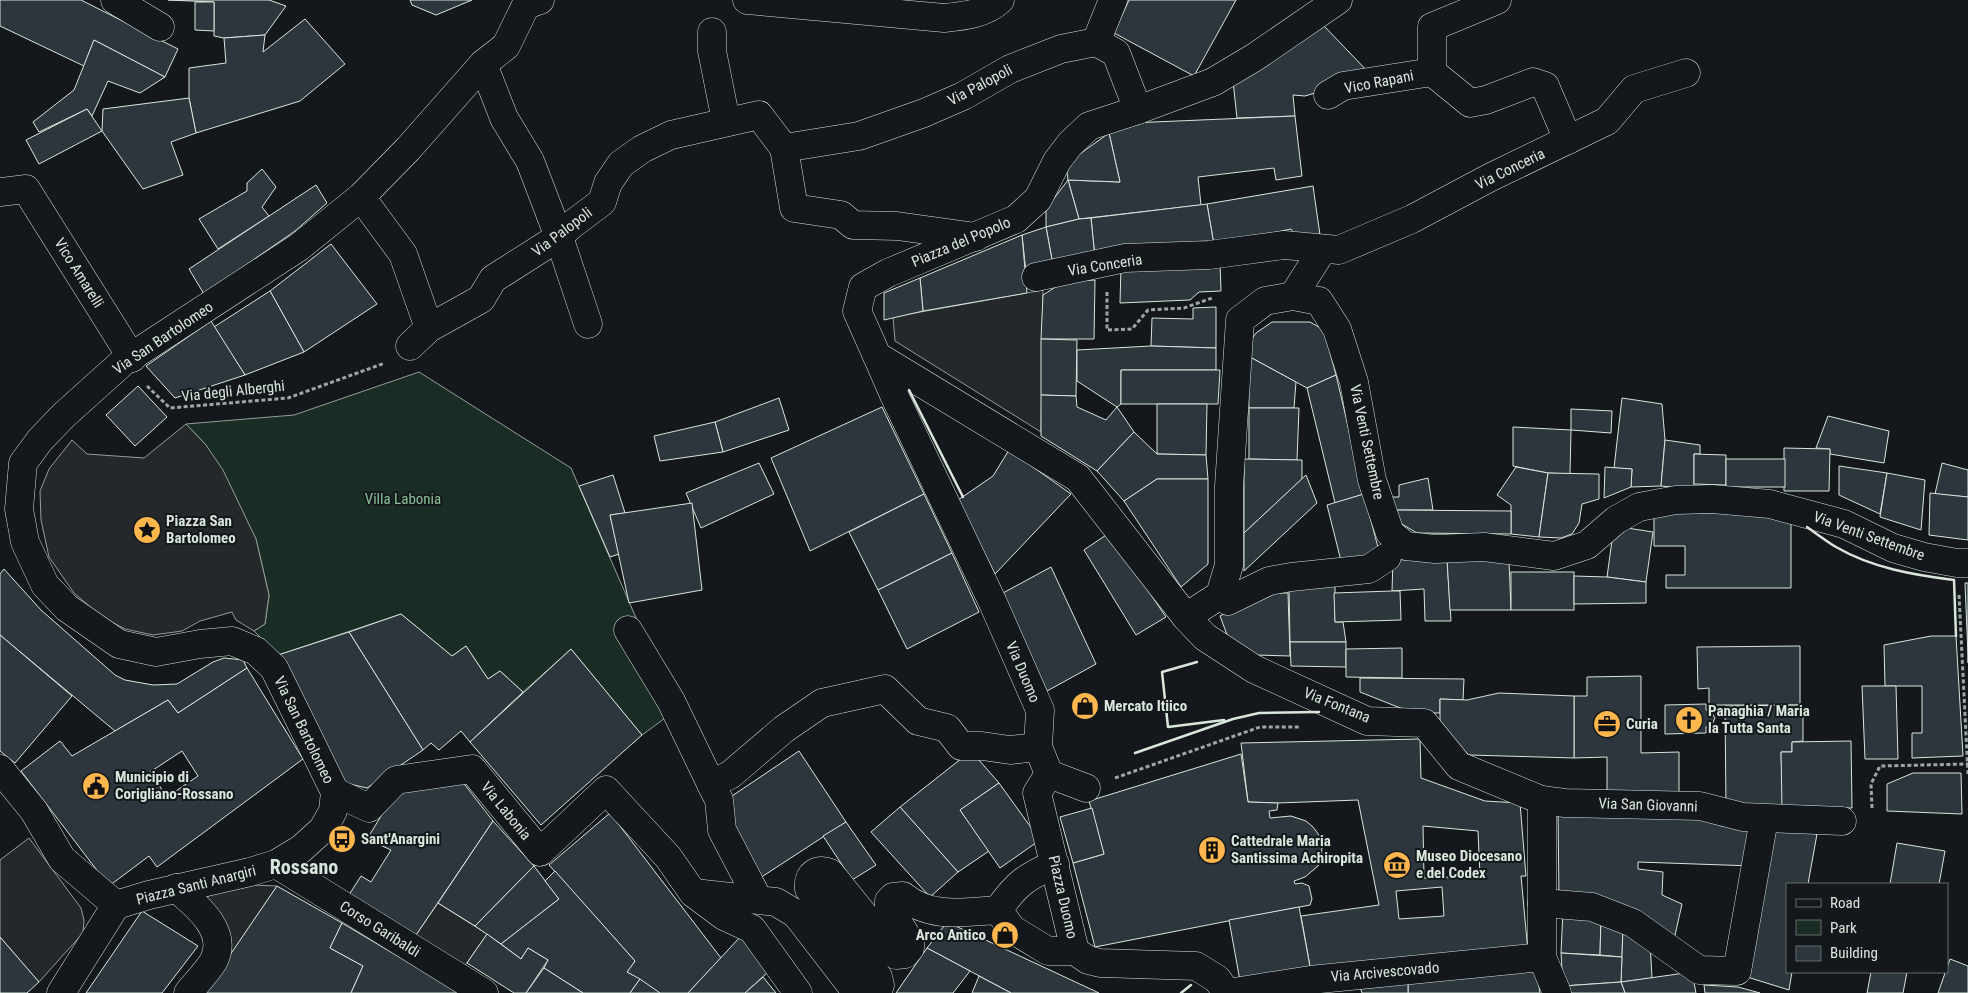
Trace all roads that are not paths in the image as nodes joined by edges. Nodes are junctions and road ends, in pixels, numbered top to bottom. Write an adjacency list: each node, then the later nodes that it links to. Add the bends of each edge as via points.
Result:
1 (115, 0): 9 (street)
2 (747, 0): 8 (street)
3 (1000, 0): 8 (street, via 994,6 971,15)
4 (1113, 0): 11 (street)
5 (1338, 0): 16 (street, Piazza del Popolo, via 1213,82)
6 (1498, 0): 13 (street, Vico Rapani, via 1432,27)
7 (529, 2): 12 (street, Via San Bartolomeo, via 506,46)
8 (948, 9)
9 (160, 27)
10 (712, 32): 17 (street, via 712,51)
11 (1096, 42): 16 (street, via 1116,54); 19 (street, Via Palopoli, via 1061,50 1010,69 963,96 859,136)
12 (483, 64): 21 (street, Via San Bartolomeo); 22 (street, via 504,118 530,161)
13 (1432, 72): 15 (street, Vico Rapani, via 1343,86); 18 (street, Vico Rapani, via 1470,103 1533,82 1544,86)
14 (1686, 73): 18 (street, Via Conceria, via 1634,89 1607,121)
15 (1328, 96)
16 (1138, 110): 23 (street, Piazza del Popolo, via 1089,126 1057,161 1038,199 1016,219)
17 (726, 121): 19 (street, Via Palopoli, via 759,115); 22 (street, Via Palopoli, via 671,135 642,149 621,164 608,184 602,202)
18 (1568, 140): 24 (street, Via Conceria, via 1412,219 1339,250)
19 (784, 148): 23 (street, Via Palopoli, via 794,208 841,215 853,225 897,226)
20 (13, 191): 30 (street, Vico Amarelli)
21 (361, 197): 22 (street, Via Palopoli, via 402,254 409,345 481,299 494,279); 30 (street, Via San Bartolomeo, via 299,246)
22 (559, 237): 28 (street)
23 (976, 237): 27 (street, Piazza del Popolo, via 888,273 863,287)
24 (1323, 249): 25 (street, Via Conceria, via 1284,245 1209,255 1125,258); 26 (street)
25 (1036, 277)
26 (1293, 296): 32 (street, Via Venti Settembre, via 1319,301 1337,329 1354,382 1372,480 1390,533 1406,546 1435,549 1484,547 1554,556 1587,545 1616,520 1640,507 1676,500 1712,499 1770,504 1844,524 1916,555); 33 (street, Via Venti Settembre, via 1265,301 1240,320 1229,486 1229,565)
27 (857, 311): 29 (street, Via Duomo)
28 (588, 324)
29 (877, 356): 34 (street, Via Fontana, via 1078,478); 36 (street, Via Duomo, via 1040,710)
30 (128, 360): 41 (street, Via San Bartolomeo, via 64,415 23,463 19,509 25,542 45,586 67,608 119,644 156,652 232,641 256,651 274,668)
31 (1387, 556): 33 (street, via 1369,569 1270,581 1228,601)
32 (1968, 563)
33 (1220, 595): 34 (street)
34 (1186, 617): 42 (street, Via Fontana, via 1205,637 1254,669 1367,721 1424,723 1459,766)
35 (628, 630): 39 (street, via 672,701)
36 (1038, 747): 38 (street, Via Duomo); 39 (street, via 1010,750 961,746 946,728 918,721 886,689 822,703 784,729 730,775)
37 (0, 769): 51 (street, via 34,811 62,859)
38 (1049, 774): 40 (street); 46 (street, Piazza Duomo, via 1037,793)
39 (711, 784): 49 (street, via 719,800 722,830)
40 (1086, 788)
41 (335, 792): 45 (street, Via San Bartolomeo, via 333,812 323,828 301,849); 48 (street, Via Labonia, via 369,808 396,780 472,770 540,852 606,790 668,858)
42 (1542, 800): 43 (street, Via San Giovanni, via 1700,806); 50 (street)
43 (1764, 819): 44 (street, Via San Giovanni); 50 (street, via 1738,971 1699,970 1633,923 1592,907)
44 (1842, 821)
45 (276, 864): 47 (street, Piazza Santi Anargiri); 58 (street, Corso Garibaldi)
46 (1055, 864): 52 (street, via 1029,876 1010,893); 53 (street, Piazza Duomo)
47 (176, 888): 51 (street, Piazza Santi Anargiri); 57 (street, via 200,908 214,928 217,939 213,962)
48 (693, 893): 49 (street); 59 (street, via 724,916 752,929)
49 (758, 899): 60 (street, via 776,902 796,914)
50 (1542, 904): 54 (street)
51 (116, 905): 56 (street)
52 (998, 910): 53 (street, via 1012,929 1048,951); 61 (street, via 929,911 903,896 893,897 889,907 910,942 908,952 899,955 890,950 830,873 822,870 814,873 808,880 808,889 878,977)
53 (1075, 951): 62 (street, Piazza Duomo, via 1088,960 1100,962 1196,966 1217,979)
54 (1542, 957): 55 (street, Via Arcivescovado); 63 (street)
55 (1349, 985): 62 (street, Via Arcivescovado, via 1310,980)
56 (61, 993)
57 (188, 993)
58 (484, 993)
59 (798, 993)
60 (857, 993)
61 (877, 993)
62 (1228, 993)
63 (1557, 993)

